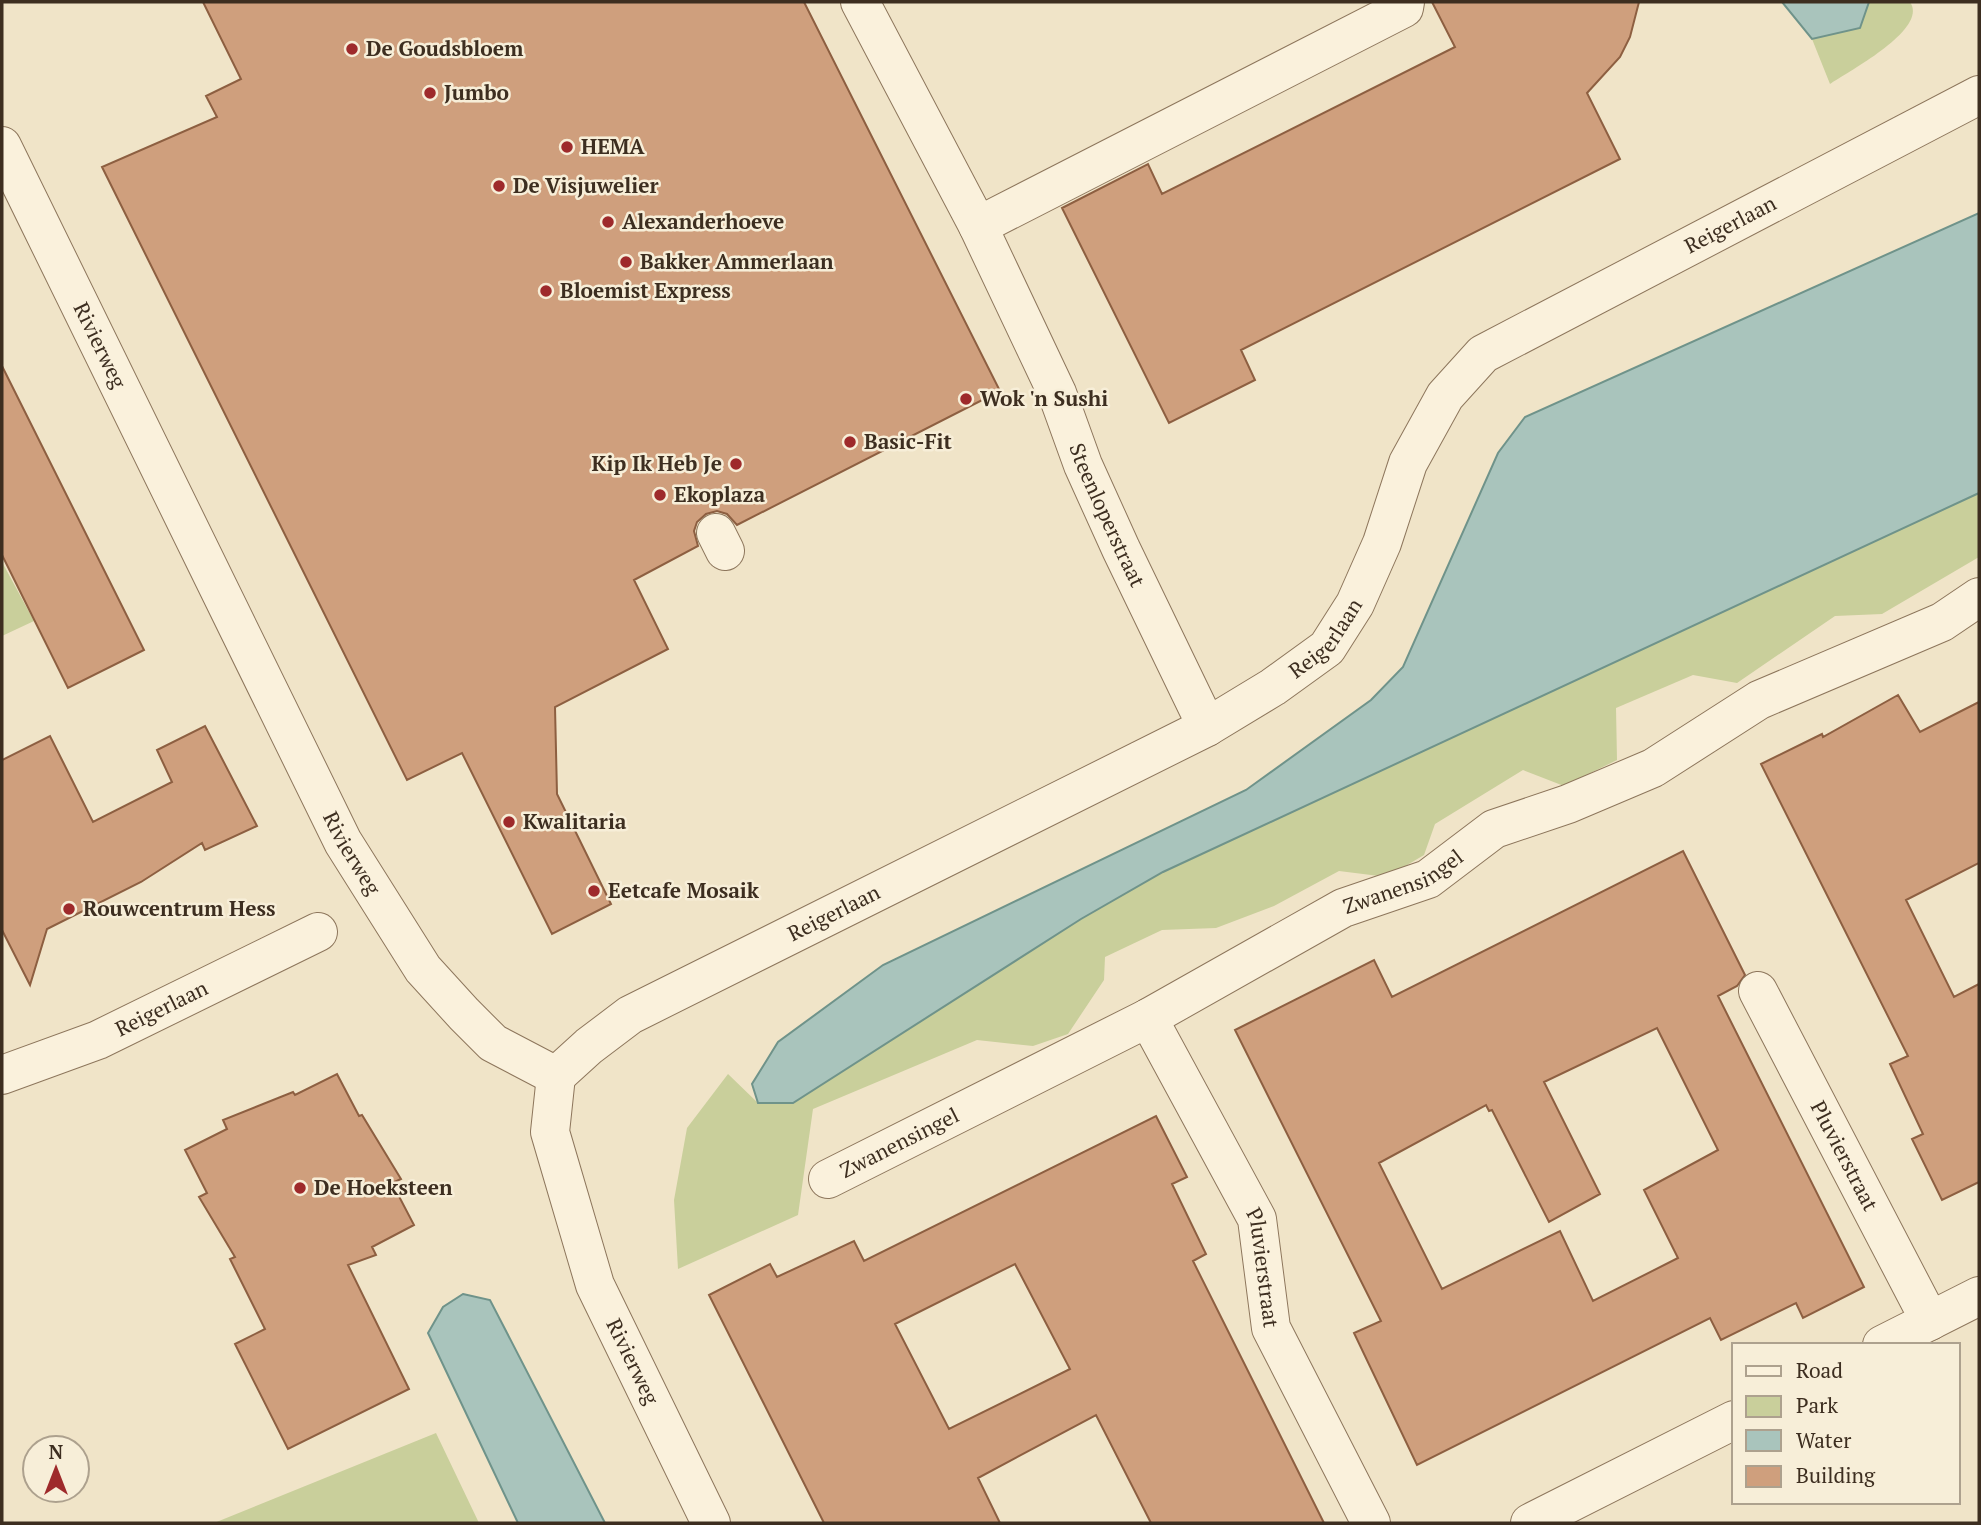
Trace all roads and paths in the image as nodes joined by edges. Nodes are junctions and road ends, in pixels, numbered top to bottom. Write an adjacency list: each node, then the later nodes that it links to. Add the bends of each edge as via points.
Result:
1 (860, 2): 5 (street, Steenloperstraat)
2 (1405, 2): 5 (street, via 1404,8)
3 (1979, 95): 7 (street, Reigerlaan, via 1483,354 1445,396 1408,463 1382,543 1355,604 1327,648)
4 (2, 146): 12 (street, Rivierweg, via 343,842 423,969 492,1043)
5 (978, 226): 7 (street, Steenloperstraat, via 1057,393 1121,549)
6 (1979, 597): 10 (street, Zwanensingel, via 1942,622 1759,700 1653,768 1494,829 1428,879 1343,908)
7 (1207, 727): 12 (street, Reigerlaan, via 630,1015)
8 (318, 932): 11 (street, Reigerlaan, via 98,1040)
9 (1758, 991): 15 (street, Pluvierstraat)
10 (1148, 1018): 13 (street, Zwanensingel); 19 (street, Pluvierstraat, via 1257,1219 1271,1328)
11 (2, 1075)
12 (556, 1076): 18 (street, Rivierweg, via 550,1132 595,1285)
13 (828, 1178)
14 (1979, 1296): 15 (street)
15 (1930, 1321): 16 (street)
16 (1886, 1343)
17 (1732, 1421): 20 (street)
18 (711, 1523)
19 (1371, 1523)
20 (1530, 1523)

